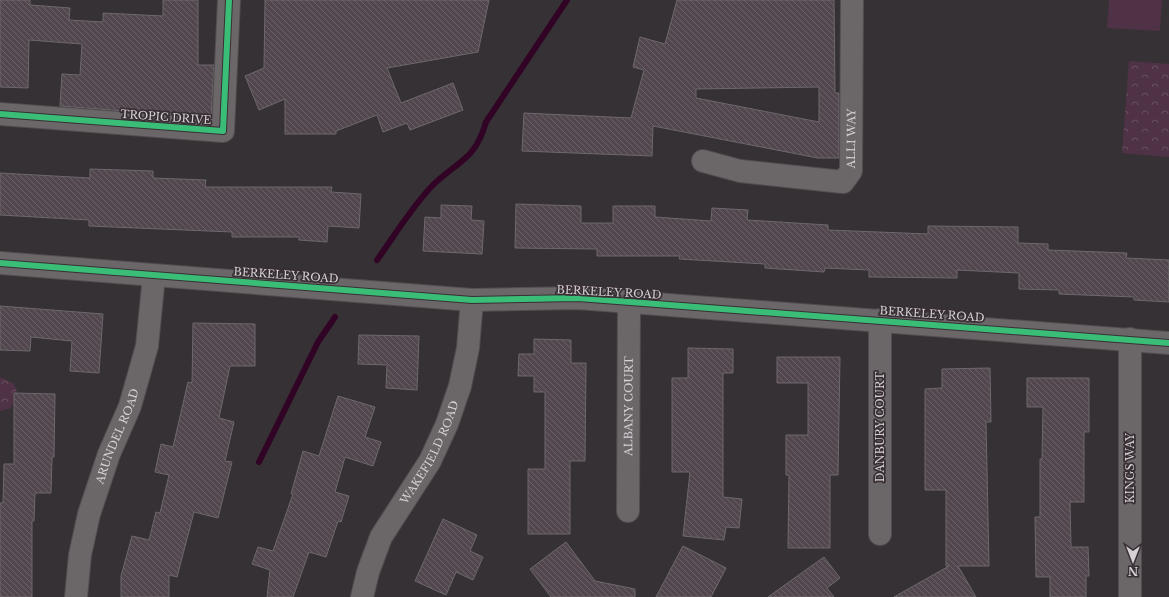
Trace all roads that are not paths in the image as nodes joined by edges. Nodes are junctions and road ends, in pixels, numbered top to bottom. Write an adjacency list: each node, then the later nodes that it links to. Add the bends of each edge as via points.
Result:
1 (229, 0): 3 (street, TROPIC DRIVE, via 223,131)
2 (852, 0): 4 (street, ALLI WAY, via 851,171 843,182 740,171)
3 (0, 114)
4 (703, 161)
5 (0, 263): 6 (street, BERKELEY ROAD)
6 (154, 276): 7 (street, BERKELEY ROAD); 14 (street, ARUNDEL ROAD, via 147,346 130,406 109,454 89,514 80,555)
7 (472, 300): 8 (street, BERKELEY ROAD, via 578,298); 15 (street, WAKEFIELD ROAD, via 468,348 460,386 446,424 430,461 381,537)
8 (629, 302): 9 (street, BERKELEY ROAD); 12 (street, ALBANY COURT)
9 (880, 320): 10 (street, BERKELEY ROAD); 13 (street, DANBURY COURT)
10 (1130, 339): 11 (street, BERKELEY ROAD); 16 (street, KINGS WAY)
11 (1169, 343)
12 (628, 511)
13 (880, 534)
14 (76, 597)
15 (362, 597)
16 (1130, 597)

